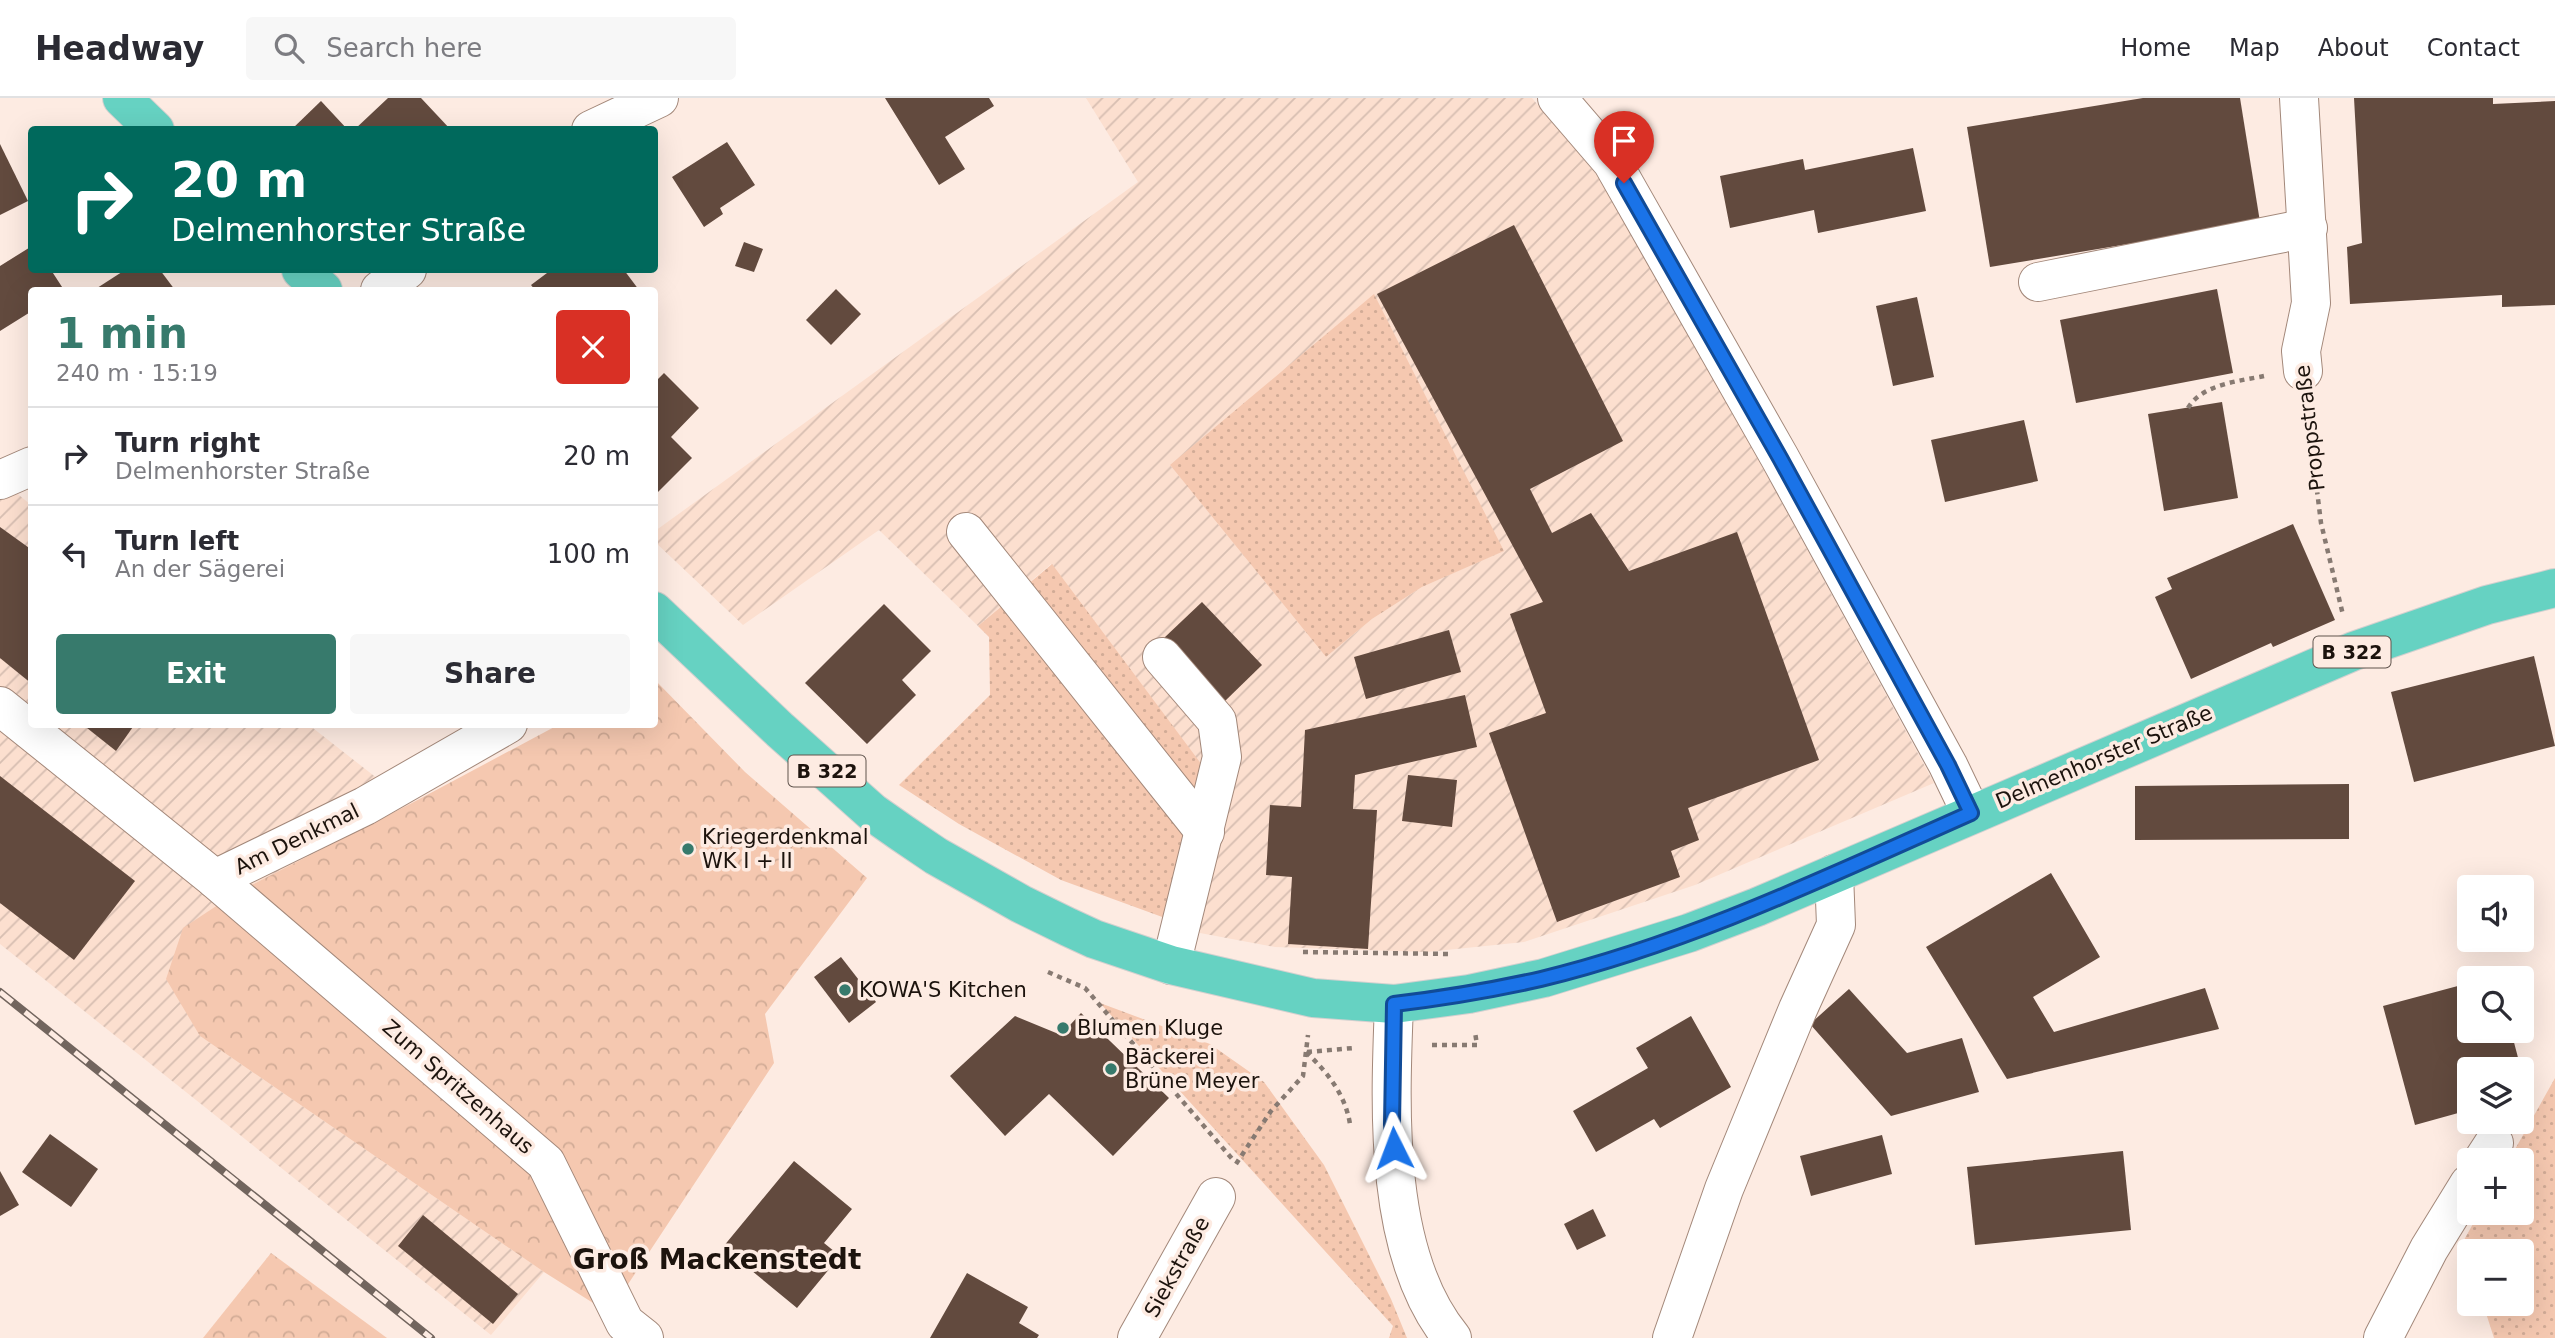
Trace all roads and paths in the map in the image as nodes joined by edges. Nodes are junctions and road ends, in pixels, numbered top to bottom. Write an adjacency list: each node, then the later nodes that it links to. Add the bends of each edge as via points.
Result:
1 (122, 98): 5 (main road)
2 (659, 98): 6 (street)
3 (1557, 98): 24 (street, via 1612,162 1780,458)
4 (2299, 98): 7 (street, Proppstraße)
5 (151, 126)
6 (600, 126)
7 (2308, 228): 10 (street); 13 (street, Proppstraße, via 2311,303 2301,351)
8 (304, 273): 11 (main road)
9 (403, 273): 12 (street)
10 (2038, 282)
11 (320, 287)
12 (384, 287)
13 (2303, 369): 14 (path, via 2209,390); 20 (path, Proppstraße, via 2321,523)
14 (2188, 408)
15 (28, 468): 16 (street)
16 (0, 480)
17 (966, 531): 25 (street)
18 (2555, 588): 24 (main road, Delmenhorster Straße / B 322, via 2487,605 2354,651)
19 (658, 615): 30 (main road, Delmenhorster Straße / B 322, via 780,730 902,833 1068,927)
20 (2344, 621)
21 (1162, 657): 25 (street, via 1217,721 1222,757)
22 (0, 706): 27 (street, Am Denkmal)
23 (501, 728): 27 (street, Am Denkmal, via 365,806)
24 (1971, 813): 26 (main road, Delmenhorster Straße / B 322)
25 (1205, 832): 30 (street)
26 (1834, 874): 32 (main road, Delmenhorster Straße / B 322, via 1689,933 1544,978); 40 (street, via 1836,925 1724,1189)
27 (215, 879): 37 (street, Zum Spritzenhaus, via 546,1163 625,1323)
28 (1317, 954): 29 (path)
29 (1464, 954)
30 (1171, 965): 32 (main road, Delmenhorster Straße / B 322, via 1313,998)
31 (1048, 972): 34 (path, via 1085,988)
32 (1394, 1004): 33 (street)
33 (1393, 1045): 34 (path, via 1306,1052 1303,1076 1271,1111); 39 (street, via 1392,1124 1398,1201 1427,1298)
34 (1236, 1163): 35 (path)
35 (1216, 1197): 38 (street, Siekstraße)
36 (2457, 1204): 41 (street)
37 (644, 1338)
38 (1137, 1338)
39 (1452, 1338)
40 (1671, 1338)
41 (2383, 1338)

